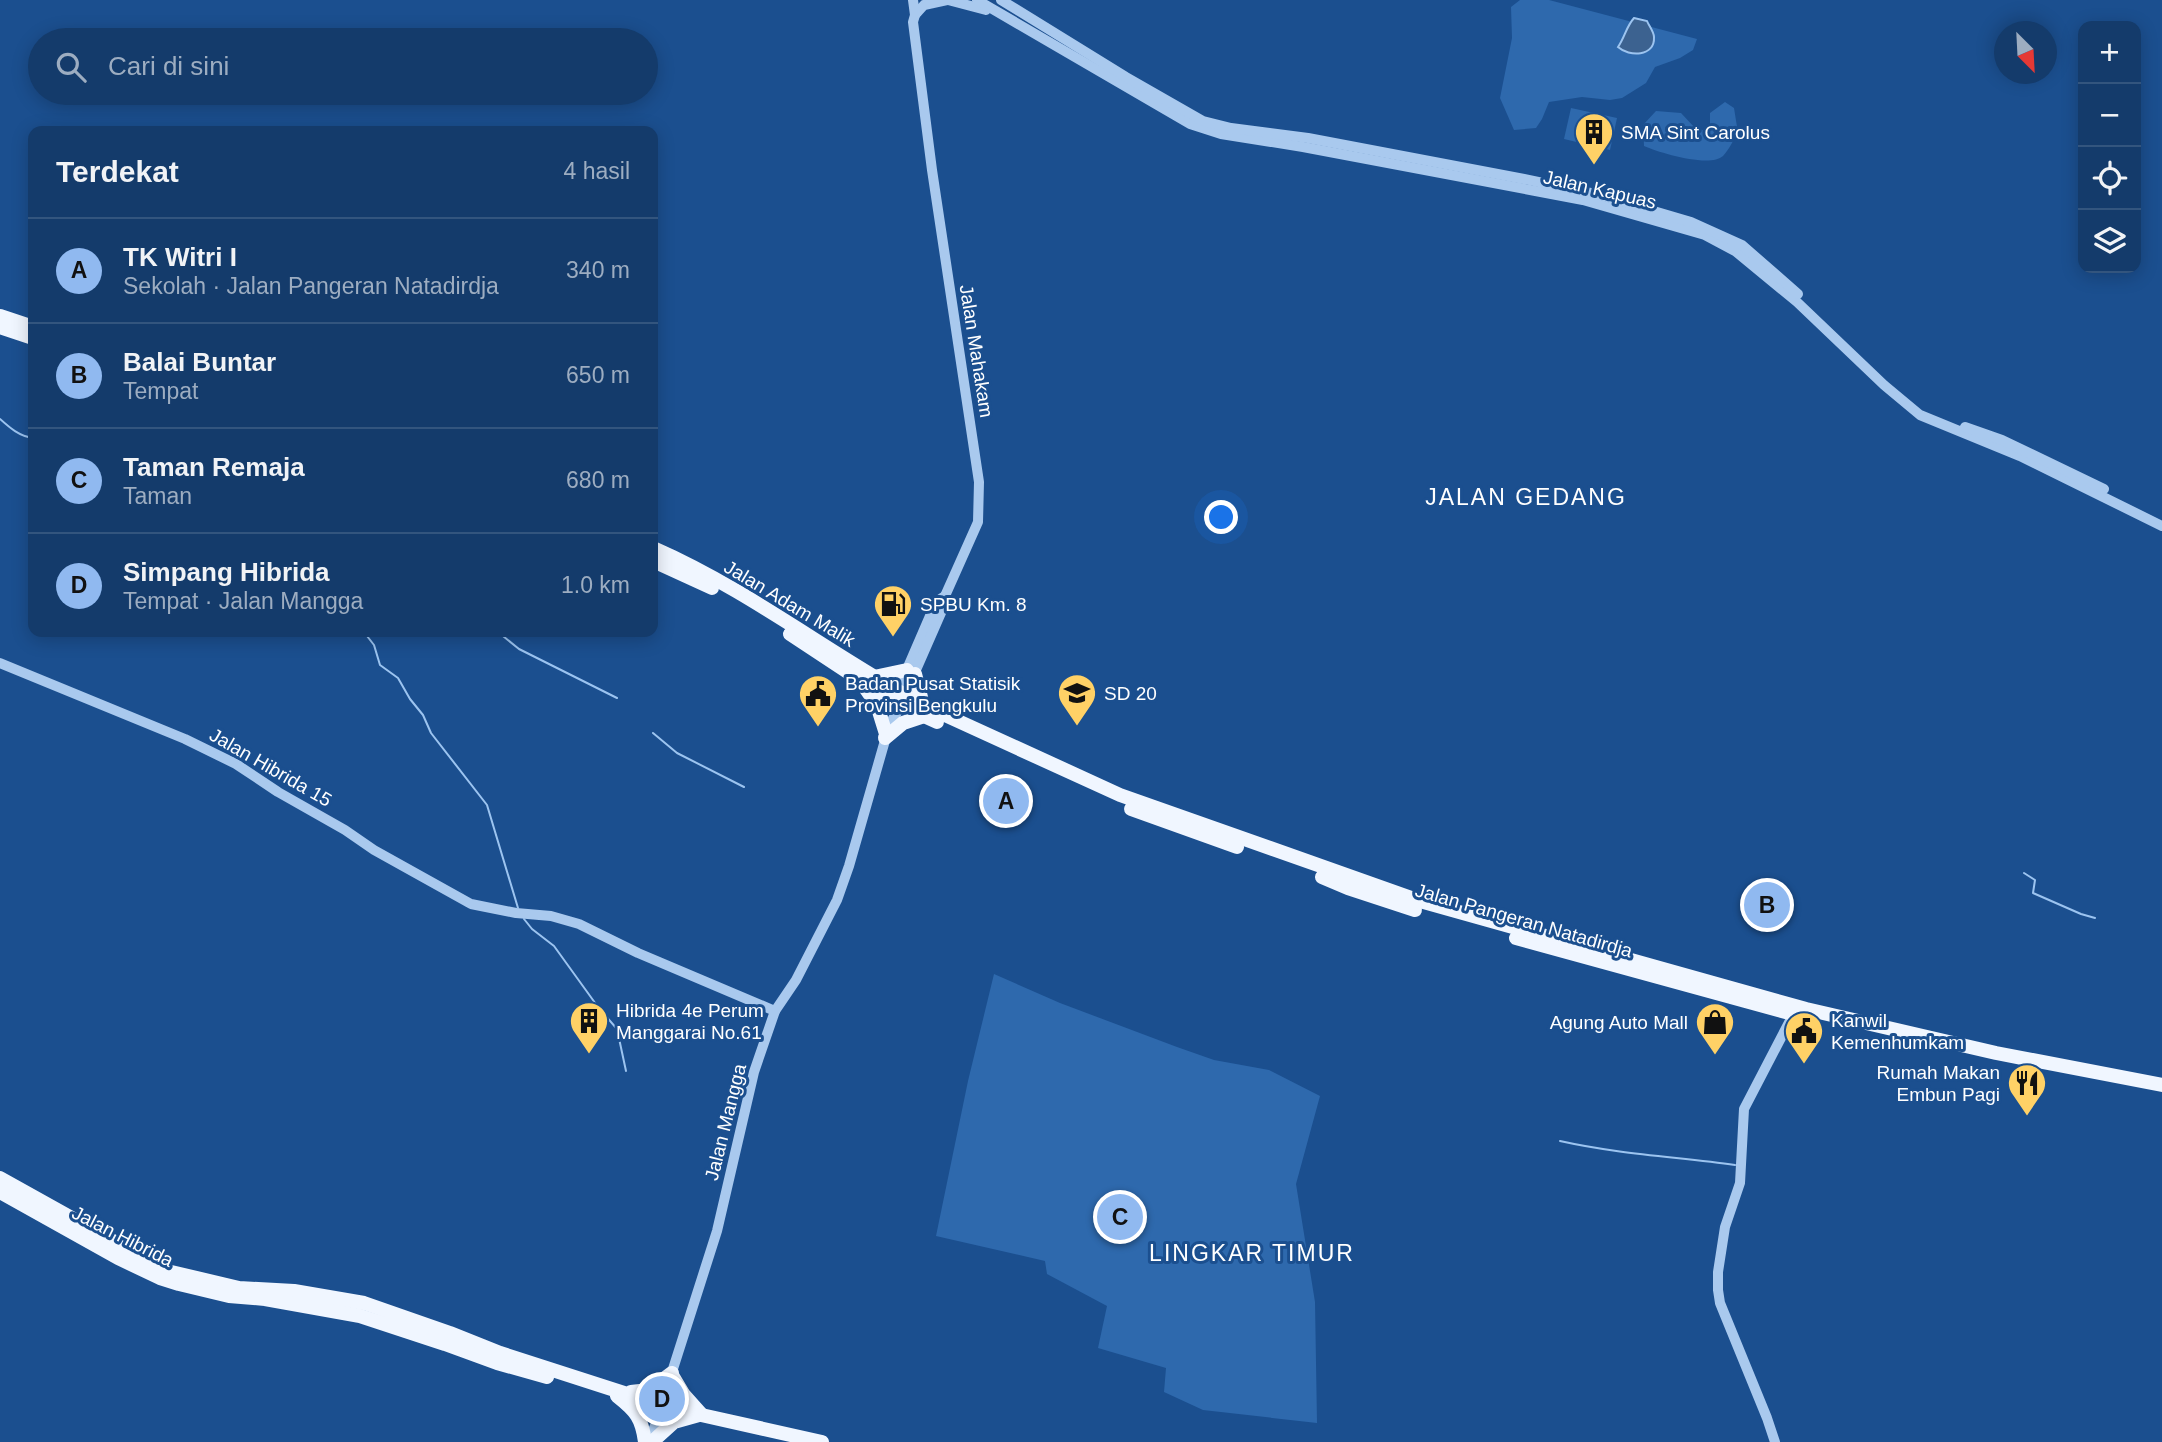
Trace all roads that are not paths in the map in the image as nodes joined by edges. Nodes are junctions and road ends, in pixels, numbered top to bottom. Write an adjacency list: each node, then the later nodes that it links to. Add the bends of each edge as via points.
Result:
1 (907, 0): 7 (street)
2 (913, 0): 7 (street, Jalan Mahakam)
3 (948, 0): 6 (street); 7 (street, via 924,5)
4 (977, 0): 6 (street, Jalan Kapuas)
5 (1001, 0): 8 (street, Jalan Kapuas)
6 (1002, 14): 8 (street, Jalan Kapuas)
7 (914, 18): 18 (street, Jalan Mahakam, via 979,482 978,522 945,596 936,603)
8 (1064, 44): 12 (street, Jalan Kapuas, via 1203,121 1600,195 1723,235 1784,281 1922,409 2002,440)
9 (0, 320): 10 (main road); 11 (main road)
10 (28, 326)
11 (28, 335)
12 (2022, 453): 13 (street, Jalan Kapuas); 14 (street, Jalan Kapuas)
13 (2162, 519)
14 (2162, 526)
15 (658, 550): 19 (main road, Jalan Adam Malik, via 784,619)
16 (658, 563): 19 (main road, Jalan Adam Malik, via 715,590)
17 (0, 663): 24 (street, Jalan Hibrida 15, via 207,749 471,904 579,924)
18 (911, 672): 19 (main road); 20 (street, Jalan Mangga); 21 (main road)
19 (867, 679): 20 (main road, Jalan Adam Malik); 22 (main road)
20 (898, 702): 21 (main road, Jalan Pangeran Natadirdja); 22 (street, Jalan Mangga)
21 (923, 710): 22 (main road); 23 (main road, Jalan Pangeran Natadirdja, via 1162,815 1371,890 1691,975)
22 (886, 736): 24 (street, Jalan Mangga, via 837,900)
23 (1795, 1010): 25 (main road, Jalan Pangeran Natadirdja); 26 (main road, Jalan Pangeran Natadirdja, via 2018,1066); 36 (street, via 1744,1109 1740,1183 1725,1227 1718,1272 1720,1303)
24 (775, 1011): 30 (street, Jalan Mangga, via 754,1072 717,1231)
25 (2162, 1085)
26 (2162, 1094)
27 (0, 1178): 29 (main road)
28 (0, 1192): 29 (main road, Jalan Hibrida)
29 (83, 1231): 31 (main road, Jalan Hibrida, via 160,1278 179,1284 229,1296 362,1310 497,1363)
30 (672, 1374): 31 (main road, via 645,1392); 32 (street, Jalan Mangga); 33 (main road)
31 (620, 1394): 32 (main road, Jalan Hibrida); 34 (main road, via 639,1417)
32 (661, 1406): 33 (main road, Jalan Hibrida); 34 (street, Jalan Mangga)
33 (702, 1414): 34 (main road, via 674,1422); 35 (main road, Jalan Hibrida)
34 (649, 1442)
35 (822, 1442)
36 (1775, 1442)

